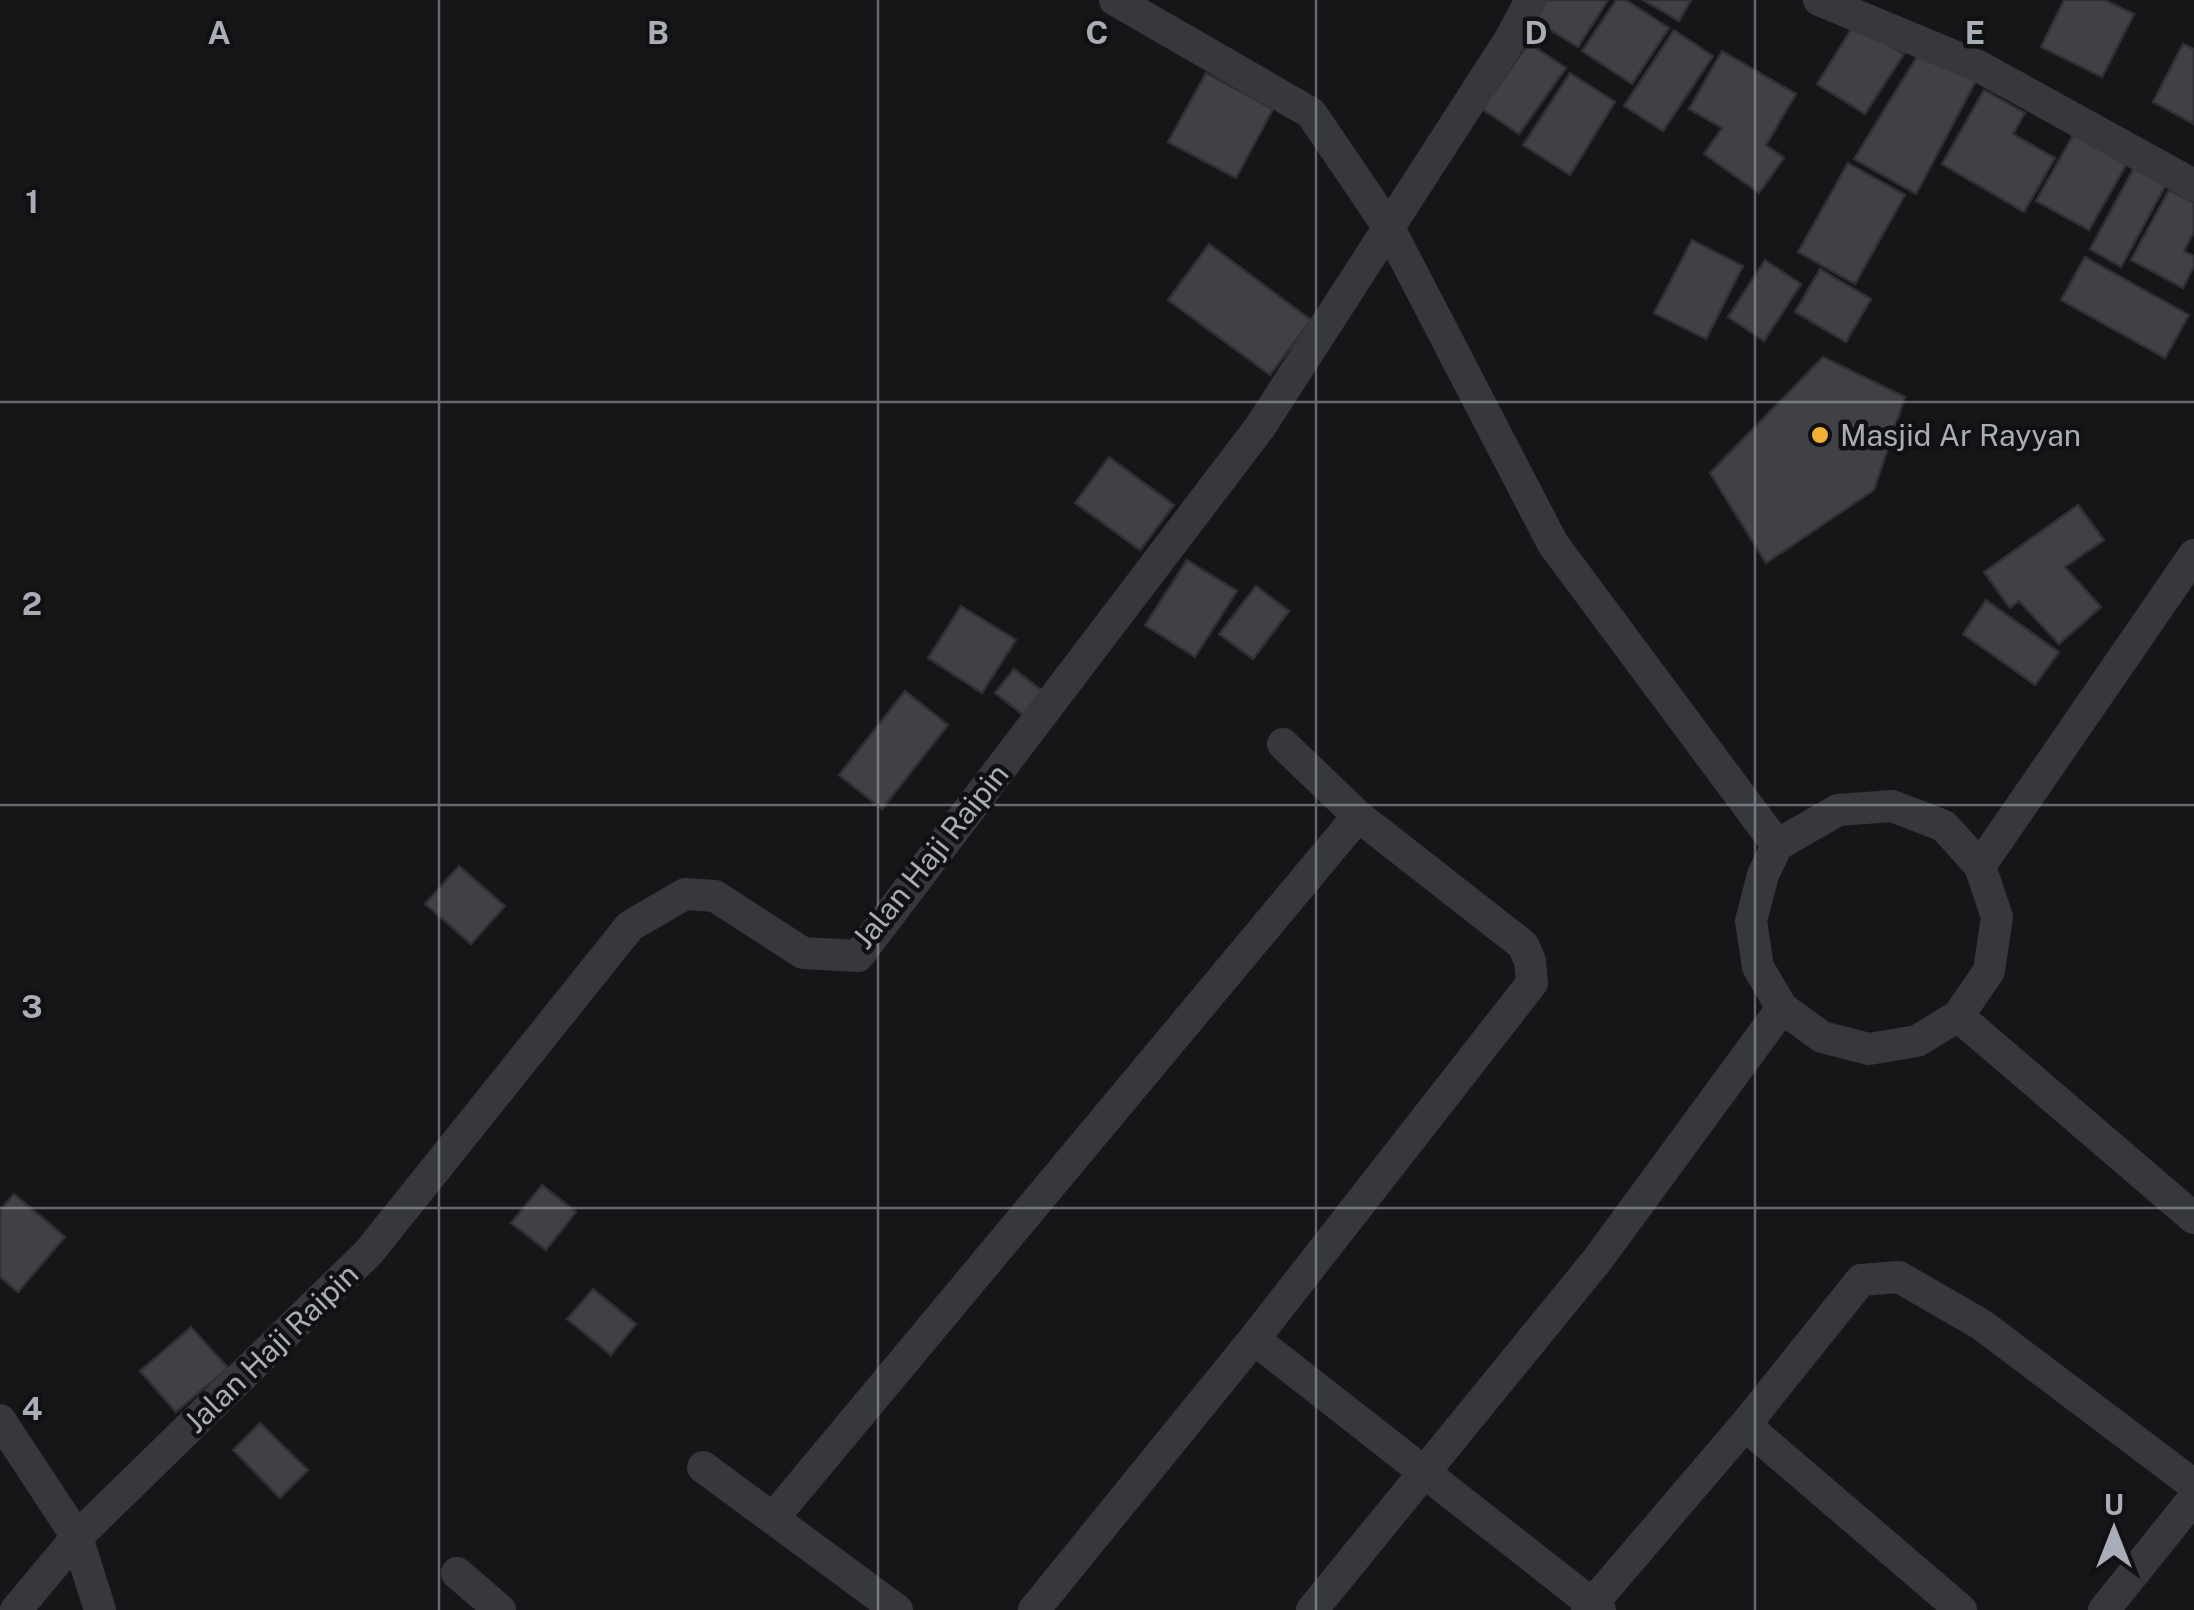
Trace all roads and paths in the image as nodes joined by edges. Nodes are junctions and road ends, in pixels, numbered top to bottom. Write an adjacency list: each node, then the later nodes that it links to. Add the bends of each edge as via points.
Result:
1 (1115, 0): 5 (street, via 1312,113)
2 (1531, 0): 5 (street)
3 (1831, 2): 4 (street, via 1978,66)
4 (2194, 185)
5 (1389, 228): 9 (street, via 1552,544); 22 (street, Jalan Haji Raipin, via 1260,426 858,956 803,953 716,896 685,894 630,926 369,1252)
6 (2194, 555): 10 (street)
7 (1283, 744): 8 (street)
8 (1358, 816): 14 (street, via 1522,945 1532,983); 21 (street)
9 (1777, 844): 10 (street, via 1838,810 1892,806 1944,826); 11 (street, via 1752,921 1758,967)
10 (1980, 866): 12 (street, via 1997,918 1988,971)
11 (1782, 1008): 12 (street, via 1822,1036 1869,1049 1917,1041); 18 (street, via 1598,1258)
12 (1958, 1016): 13 (street)
13 (2194, 1218)
14 (1254, 1339): 18 (street); 29 (street)
15 (0, 1420): 22 (street)
16 (1745, 1425): 19 (street, via 1861,1280 1898,1277 1982,1324); 24 (street); 31 (street)
17 (702, 1467): 21 (street)
18 (1423, 1472): 24 (street); 30 (street)
19 (2194, 1485)
20 (2194, 1498): 32 (street)
21 (774, 1517): 28 (street)
22 (77, 1537): 25 (street); 26 (street)
23 (456, 1573): 27 (street)
24 (1593, 1608)
25 (16, 1610)
26 (100, 1610)
27 (500, 1610)
28 (898, 1610)
29 (1034, 1610)
30 (1312, 1610)
31 (1960, 1610)
32 (2104, 1610)

